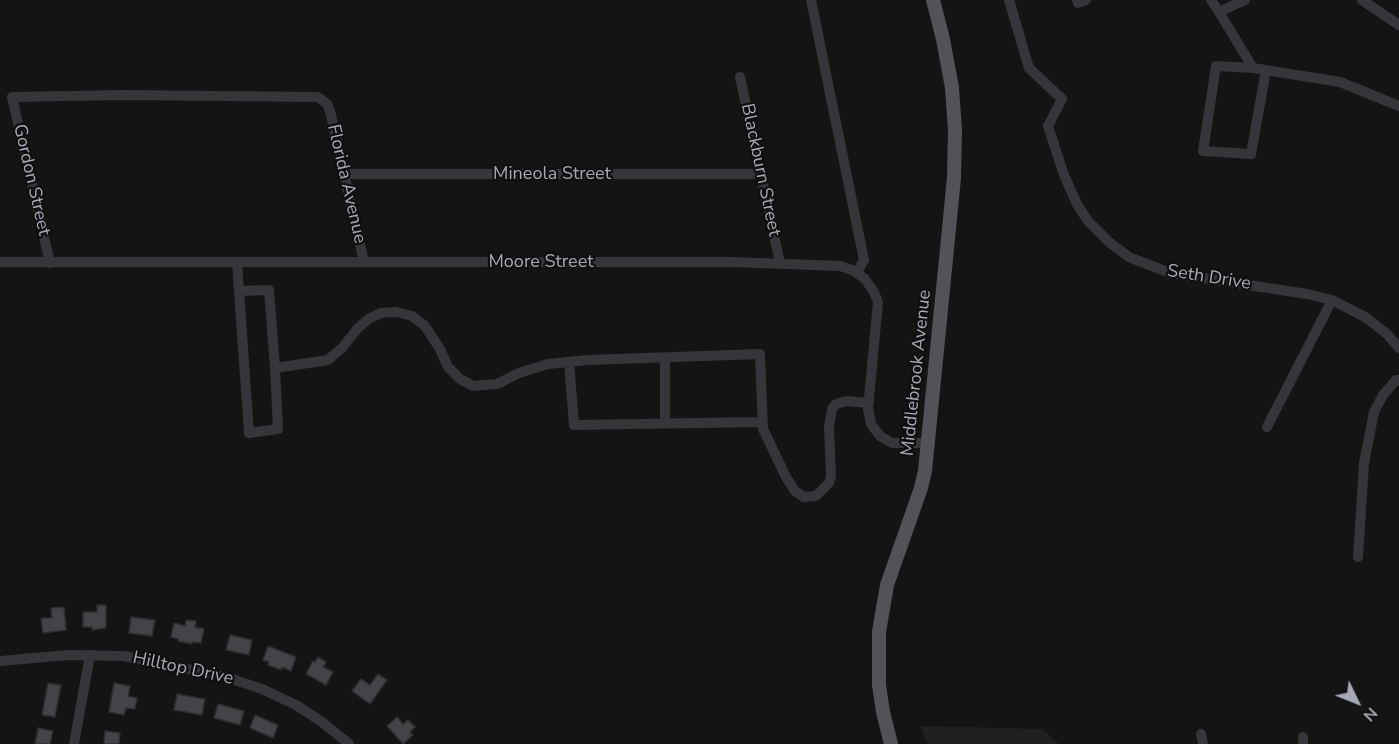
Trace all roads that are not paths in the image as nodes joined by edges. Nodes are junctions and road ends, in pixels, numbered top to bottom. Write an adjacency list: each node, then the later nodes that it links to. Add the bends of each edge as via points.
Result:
1 (811, 0): 23 (street, via 864,260)
2 (933, 0): 35 (main road, Middlebrook Avenue, via 952,88 956,153)
3 (1009, 0): 25 (street, Seth Drive, via 1029,68 1062,99 1048,126 1064,175 1077,204 1104,237 1129,257 1170,273)
4 (1077, 0): 5 (street)
5 (1086, 0)
6 (1211, 0): 9 (street)
7 (1245, 0): 9 (street)
8 (1362, 0): 10 (street)
9 (1219, 12): 11 (street)
10 (1399, 25)
11 (1253, 68): 12 (street); 12 (street, via 1216,66 1203,151 1251,154)
12 (1266, 70): 15 (street, via 1340,82)
13 (740, 77): 17 (street, Blackburn Street)
14 (328, 105): 16 (street, Florida Avenue); 19 (street, Gordon Street, via 317,97 12,97)
15 (1399, 106)
16 (344, 174): 17 (street, Mineola Street); 20 (street, Florida Avenue)
17 (759, 174): 22 (street, Blackburn Street)
18 (0, 262): 19 (street, Moore Street)
19 (50, 262): 21 (street, Moore Street)
20 (364, 262): 21 (street, Moore Street); 22 (street, Moore Street)
21 (237, 263): 24 (street)
22 (780, 263): 23 (street, Moore Street, via 841,267)
23 (857, 273): 31 (street, via 869,284 879,307)
24 (239, 291): 29 (street, via 268,290); 29 (street, via 249,433 278,429)
25 (1332, 300): 26 (street, Seth Drive, via 1365,317); 34 (street)
26 (1399, 348)
27 (665, 358): 28 (street); 32 (street, via 760,354); 33 (street)
28 (569, 362): 29 (street, via 531,368 497,384 473,386 460,380 448,367 425,326 412,316 396,312 370,318 327,360); 33 (street, via 574,425)
29 (275, 368)
30 (1399, 380): 36 (street, via 1383,395 1374,412 1364,463)
31 (869, 403): 32 (street, via 846,401 832,408 831,477 816,496 799,495 792,486); 35 (street, via 870,420 882,437 898,444)
32 (761, 422): 33 (street)
33 (665, 423)
34 (1267, 427)
35 (927, 443): 41 (main road, Middlebrook Avenue, via 921,488 892,570 880,622 878,680)
36 (1358, 557)
37 (90, 656): 38 (street, Hilltop Drive); 39 (street); 40 (street, Hilltop Drive, via 124,656 247,683 304,710)
38 (0, 661)
39 (74, 744)
40 (349, 744)
41 (891, 744)

